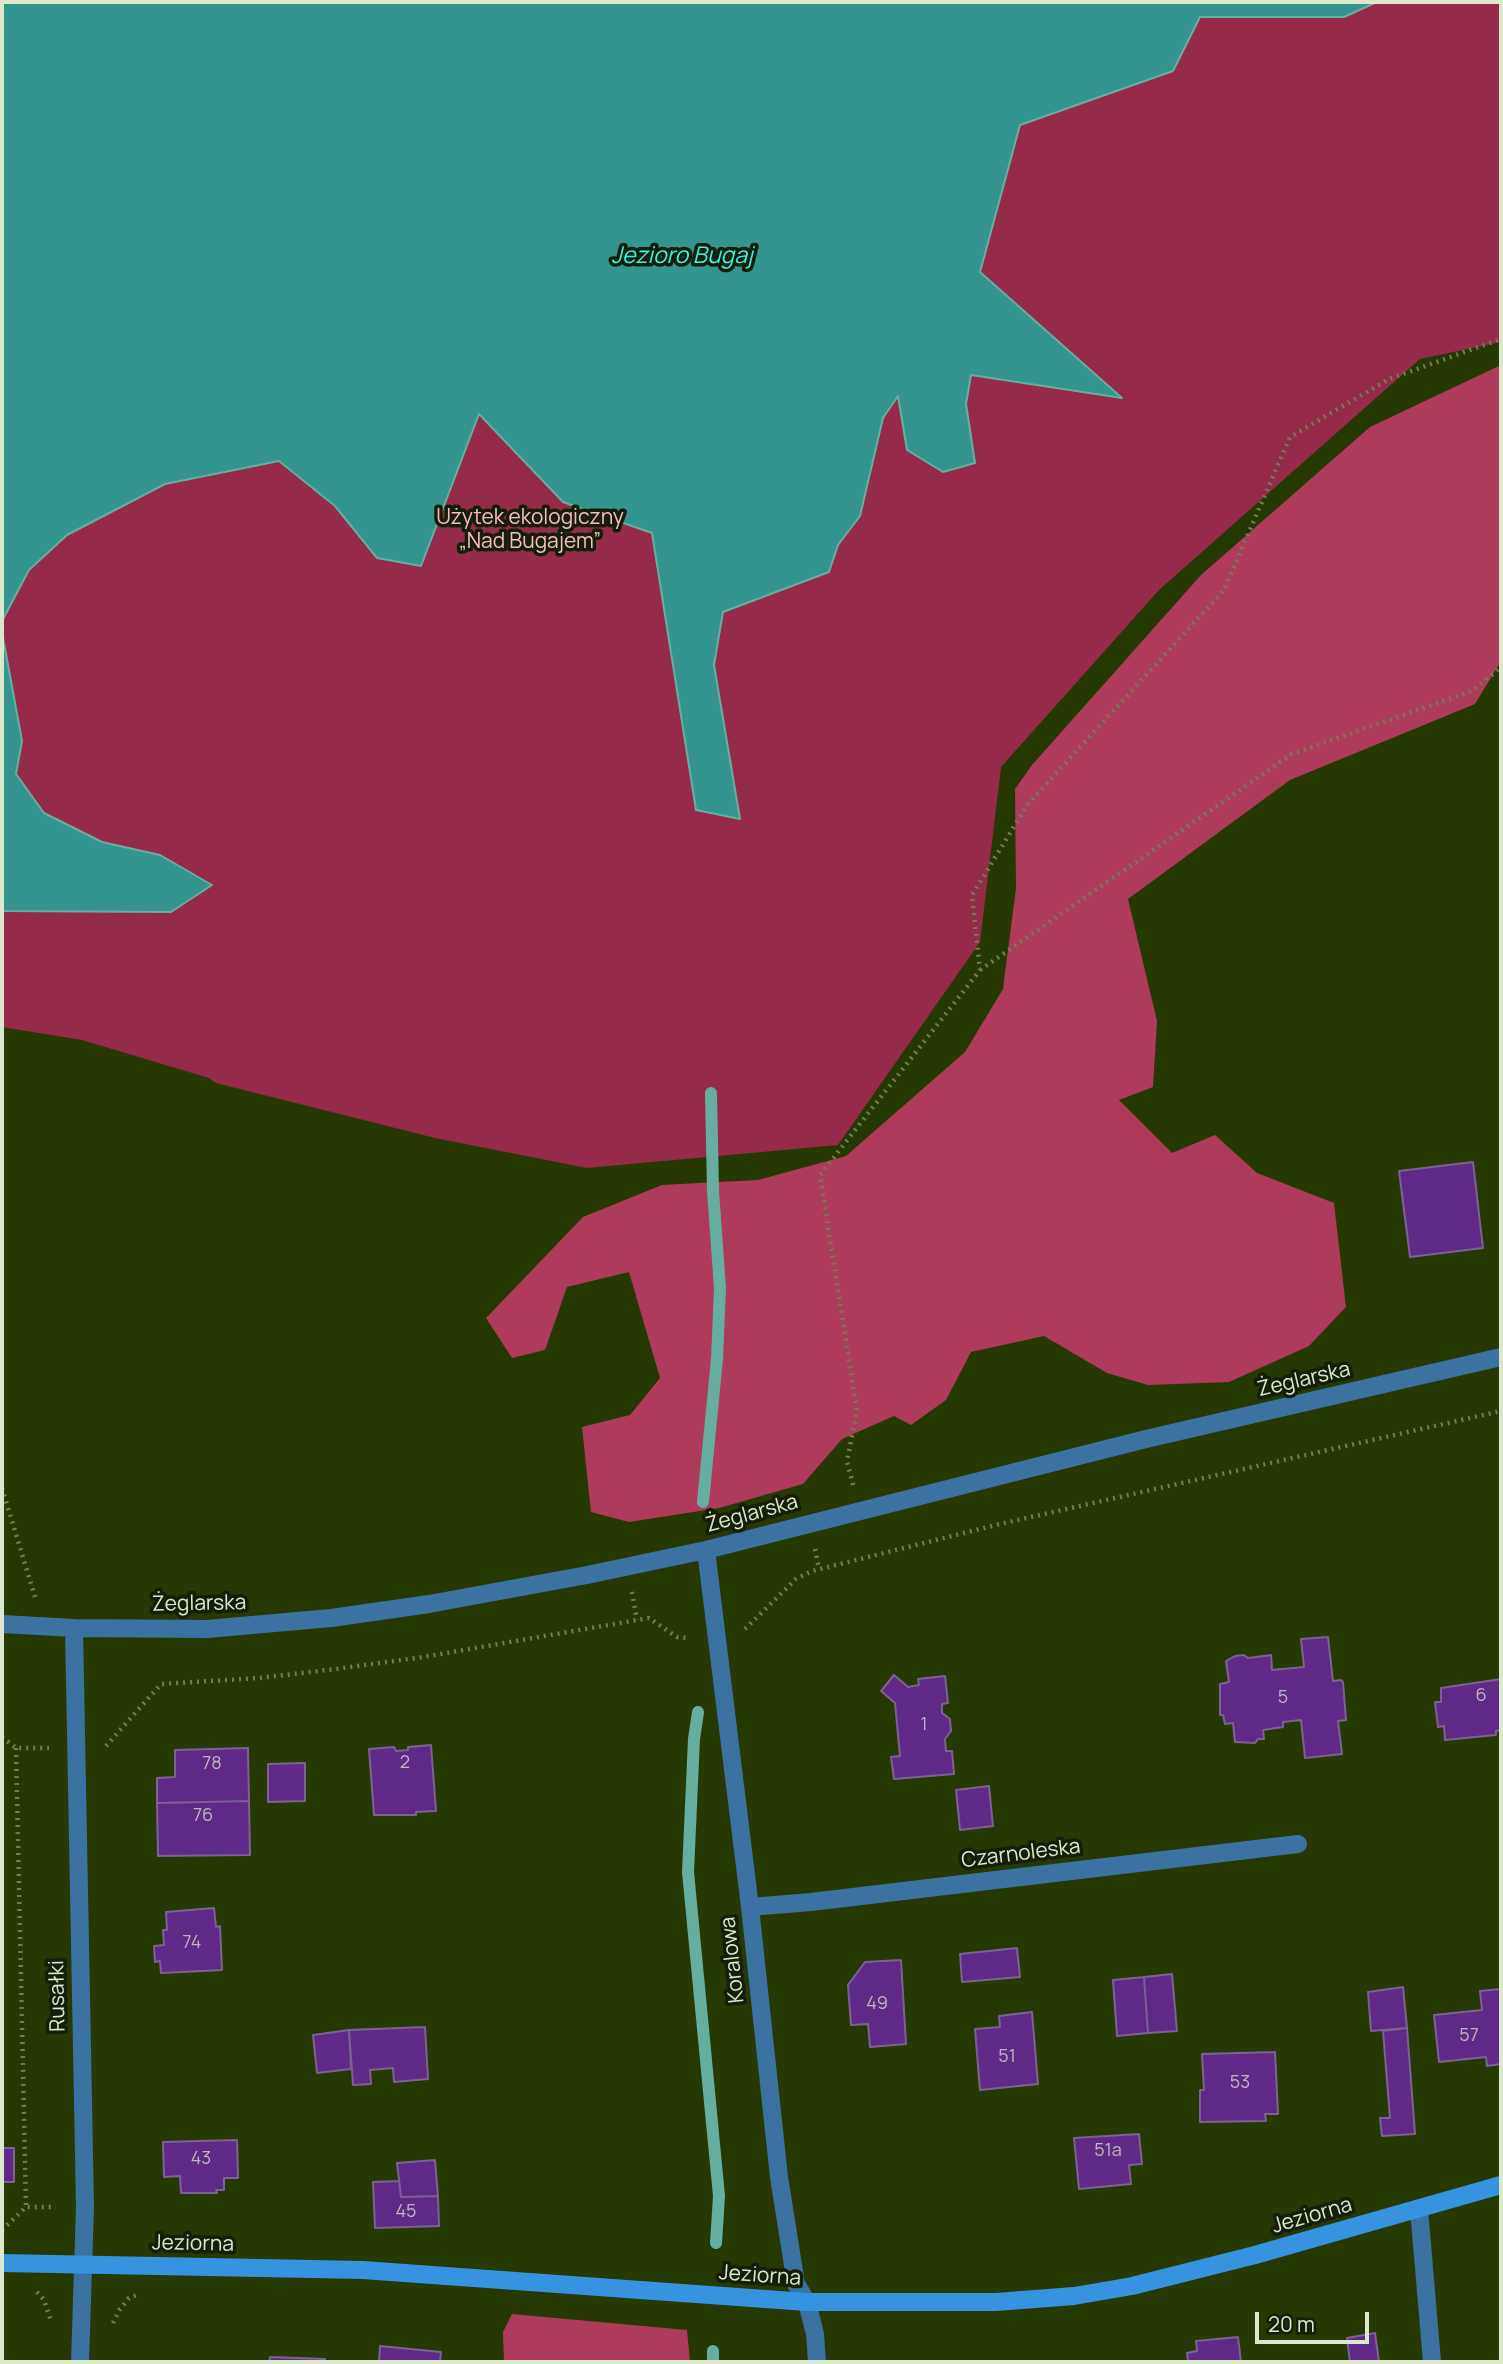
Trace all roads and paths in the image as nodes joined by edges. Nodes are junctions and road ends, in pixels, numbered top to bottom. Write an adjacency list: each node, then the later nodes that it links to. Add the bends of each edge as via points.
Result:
1 (1501, 339): 3 (path, via 1388,379 1290,437 1224,590 1028,804 972,895)
2 (1501, 667): 3 (path, via 1472,691 1292,754)
3 (981, 970): 7 (path, via 820,1175 857,1412 847,1461)
4 (1501, 1357): 7 (street, Żeglarska)
5 (1501, 1411): 12 (path, via 812,1571 796,1579)
6 (2, 1488): 10 (path)
7 (860, 1510): 8 (street, Żeglarska)
8 (706, 1550): 11 (street, Żeglarska, via 587,1576 331,1618 207,1629); 18 (street, Koralowa)
9 (2, 1624): 10 (street, Żeglarska)
10 (40, 1626): 11 (street, Żeglarska)
11 (74, 1628): 16 (street, Rusałki)
12 (741, 1632)
13 (691, 1638): 16 (path, via 677,1637 649,1618 337,1669 161,1684 105,1746)
14 (2, 1737): 15 (path)
15 (16, 1748): 16 (path); 20 (path)
16 (75, 1748): 23 (street, Rusałki, via 85,2207)
17 (1298, 1844): 18 (street, Czarnoleska)
18 (750, 1907): 25 (street, Koralowa, via 779,2177 796,2284)
19 (1501, 2185): 21 (street, Jeziorna)
20 (26, 2207)
21 (1419, 2209): 25 (street, Jeziorna, via 1190,2272 1074,2296 996,2302); 29 (street)
22 (2, 2263): 23 (street, Jeziorna)
23 (82, 2265): 25 (street, Jeziorna, via 363,2270); 27 (street, Rusałki)
24 (27, 2287): 26 (path, via 44,2300)
25 (807, 2302): 28 (street, Koralowa)
26 (51, 2322)
27 (80, 2362)
28 (817, 2362)
29 (1432, 2362)

